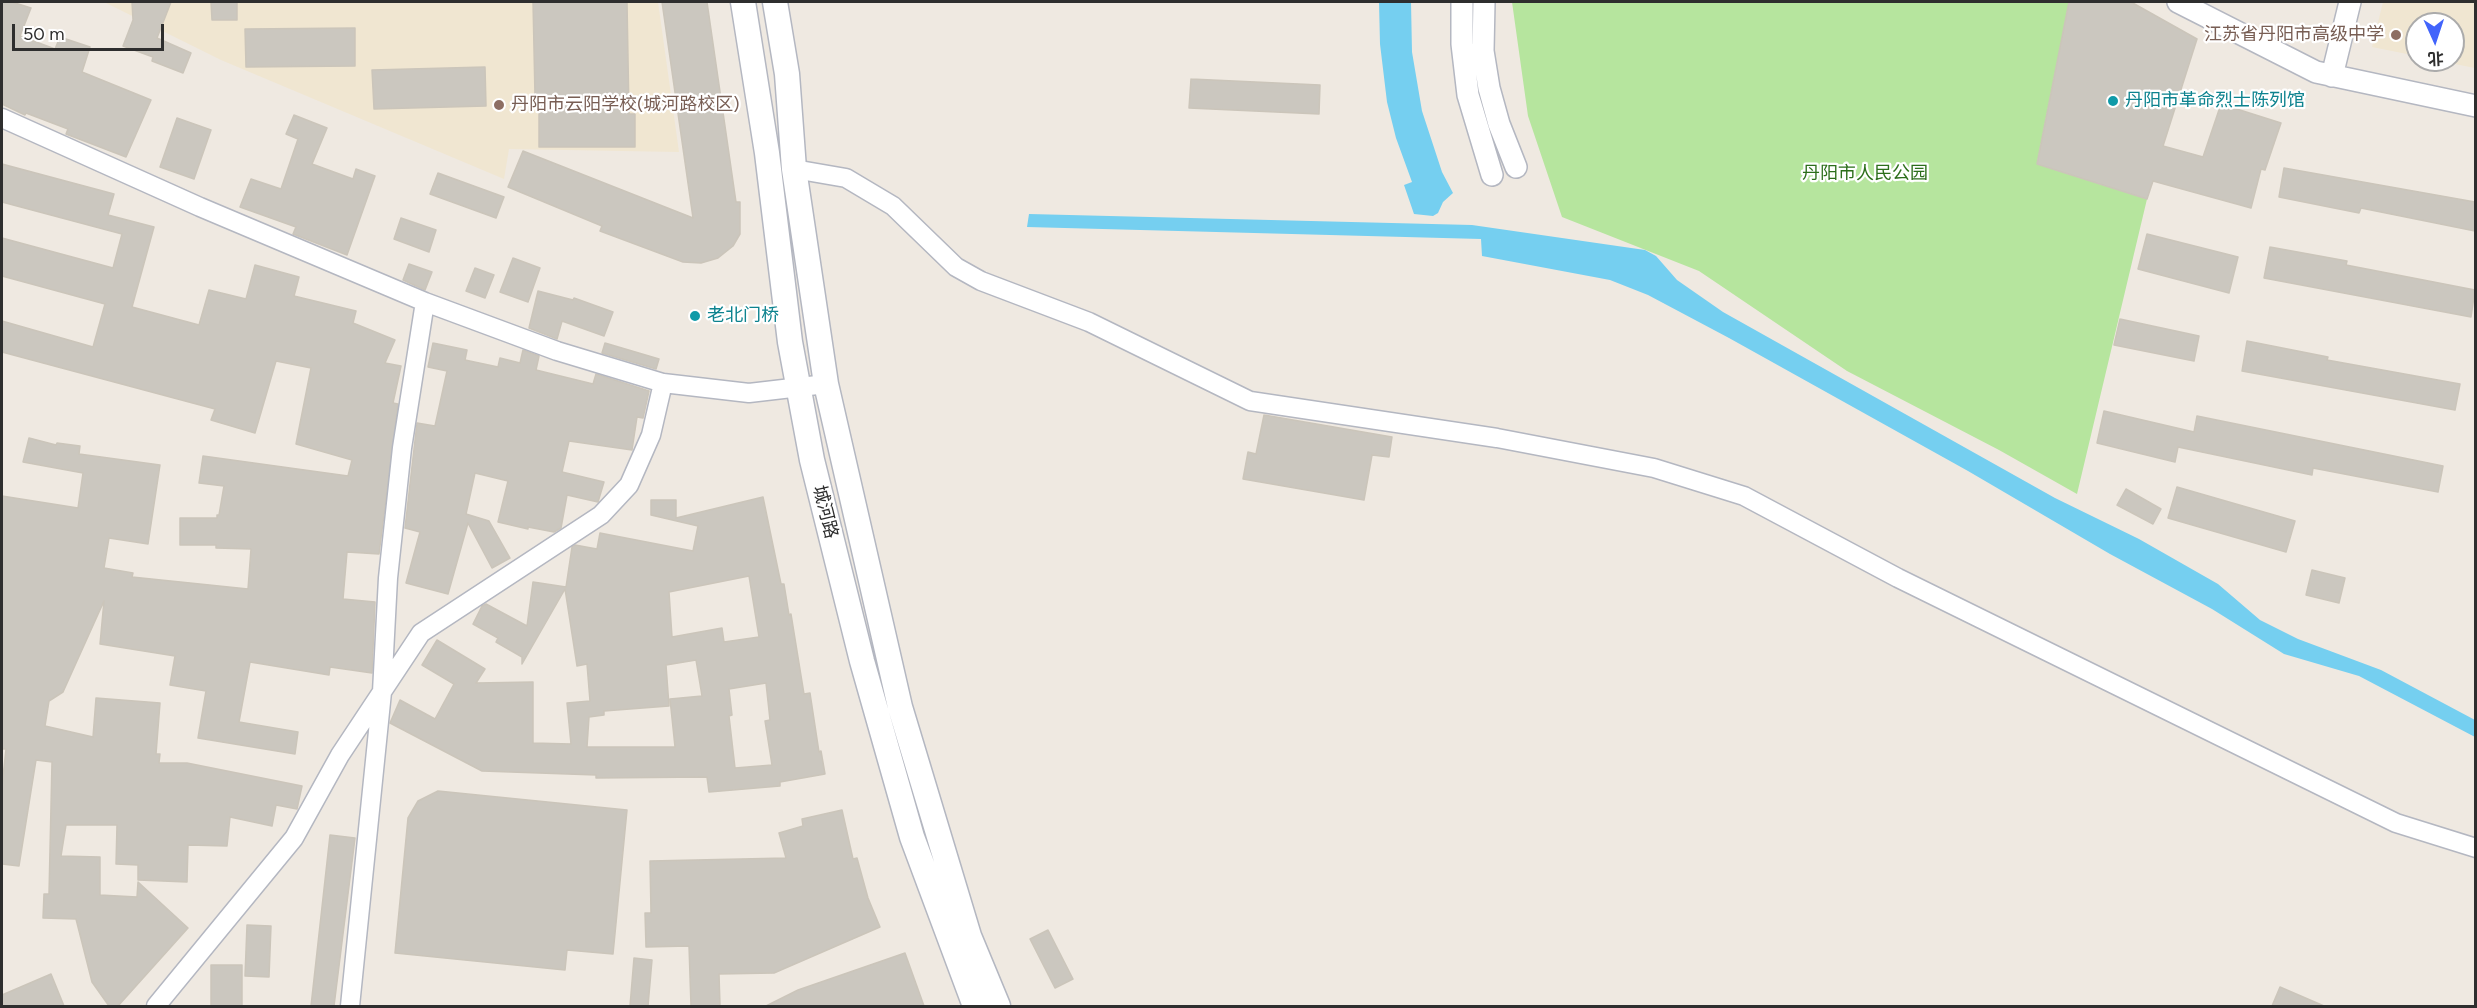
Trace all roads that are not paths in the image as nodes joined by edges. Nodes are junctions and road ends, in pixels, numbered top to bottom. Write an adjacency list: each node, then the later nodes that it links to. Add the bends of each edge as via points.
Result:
1 (743, 2): 16 (main road, 城河路)
2 (775, 2): 11 (main road, 城河路, via 787,74)
3 (1462, 2): 12 (street, via 1461,44 1468,95)
4 (1484, 2): 10 (street, via 1483,51 1489,88)
5 (2178, 2): 7 (street, via 2316,72)
6 (2350, 2): 7 (street)
7 (2332, 76): 8 (street)
8 (2475, 106)
9 (2, 118): 13 (street)
10 (1516, 167)
11 (794, 169): 15 (main road, 城河路); 18 (street, via 846,178 893,206 956,267 981,281 1089,322 1250,400 1497,438 1654,468 1744,496 1898,578 2385,818)
12 (1492, 175)
13 (425, 302): 14 (street, via 557,351); 17 (street, via 402,448 388,578)
14 (663, 383): 16 (street, via 749,393); 17 (street, via 651,435 629,485 601,515 421,633)
15 (826, 384): 16 (street); 22 (main road, 城河路, via 900,707 969,936)
16 (798, 387): 21 (main road, 城河路, via 812,460 912,837)
17 (382, 692): 19 (street, via 340,755 294,837); 20 (street)
18 (2475, 848)
19 (156, 1006)
20 (350, 1006)
21 (975, 1006)
22 (998, 1006)

